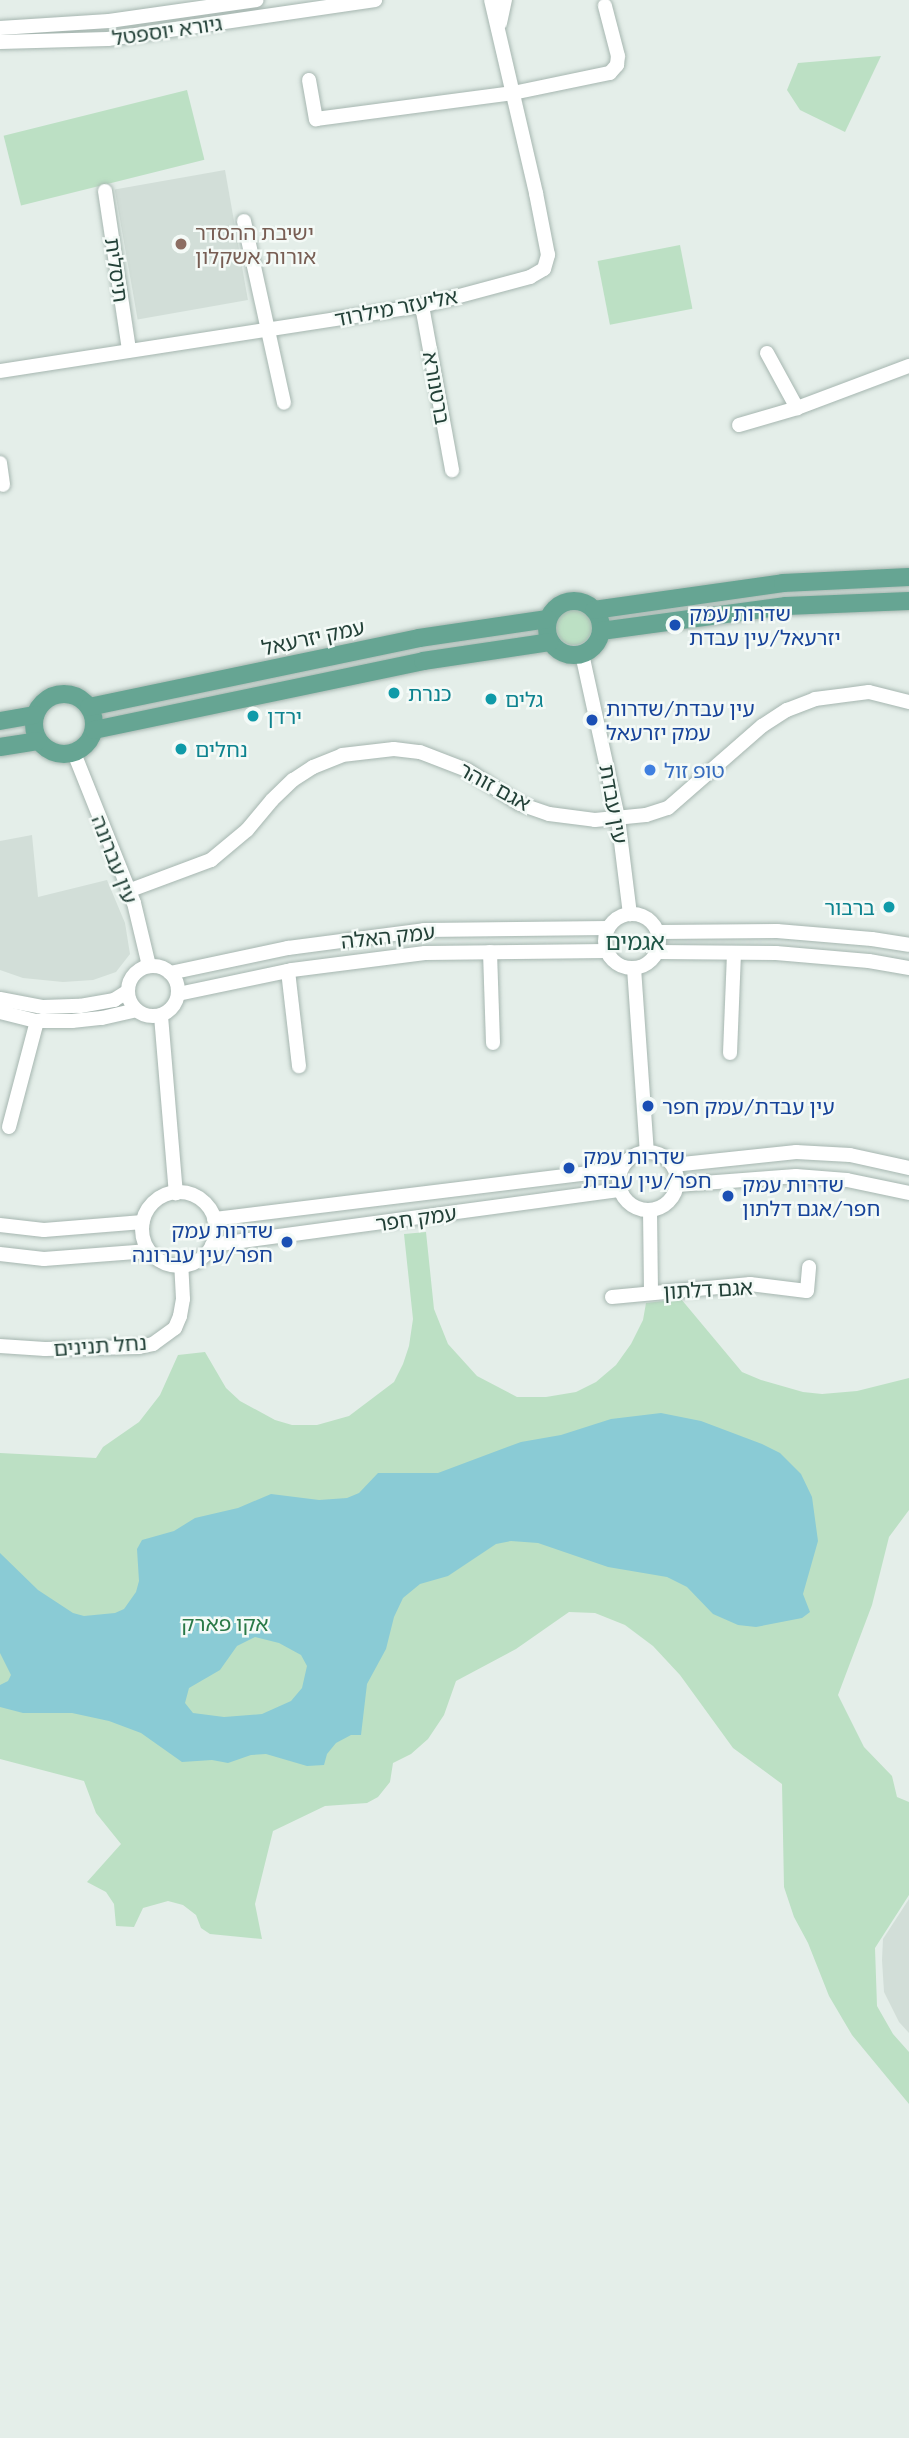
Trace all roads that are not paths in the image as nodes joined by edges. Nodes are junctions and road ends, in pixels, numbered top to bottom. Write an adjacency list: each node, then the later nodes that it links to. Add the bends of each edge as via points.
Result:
1 (257, 0): 5 (street, גיורא יוספטל)
2 (375, 0): 9 (street, גיורא יוספטל, via 108,39)
3 (491, 0): 8 (street, אליעזר מילרוד)
4 (505, 0): 8 (street, אליעזר מילרוד)
5 (228, 2): 7 (street, גיורא יוספטל, via 109,22)
6 (605, 6): 11 (street, via 618,56 610,73)
7 (0, 28)
8 (499, 28): 11 (street, אליעזר מילרוד)
9 (0, 42)
10 (309, 80): 11 (street, via 316,119)
11 (513, 93): 14 (street, אליעזר מילרוד, via 548,255 544,269 530,277)
12 (106, 191): 16 (street, תיסלית)
13 (244, 221): 15 (street)
14 (422, 306): 15 (street, אליעזר מילרוד); 24 (street, ברטנורא)
15 (266, 330): 16 (street, אליעזר מילרוד); 20 (street)
16 (129, 349): 19 (street, אליעזר מילרוד)
17 (766, 353): 21 (street)
18 (909, 366): 21 (street)
19 (0, 371)
20 (284, 403)
21 (797, 408): 22 (street)
22 (739, 425)
23 (0, 463): 25 (street)
24 (452, 471)
25 (4, 485)
26 (909, 577): 28 (main road, via 783,583)
27 (909, 601): 30 (main road, via 786,606)
28 (594, 610): 29 (main road, via 579,601 566,602); 30 (main road)
29 (548, 619): 31 (main road); 34 (main road, עמק יזרעאל, via 419,639)
30 (601, 631): 32 (main road, via 595,646)
31 (551, 642): 32 (main road, via 564,653); 37 (main road, via 423,661)
32 (582, 654): 41 (street, עין עבדת)
33 (909, 702): 41 (street, אגם זוהר, via 869,692 806,702 762,726 668,808)
34 (89, 707): 35 (main road, via 76,696 59,694 44,701); 37 (main road)
35 (35, 715): 36 (main road); 38 (main road)
36 (0, 721)
37 (94, 730): 40 (main road, via 87,744)
38 (38, 741): 39 (main road); 40 (main road, via 58,754)
39 (0, 747)
40 (74, 753): 42 (street, עין עברונה)
41 (618, 818): 42 (street, אגם זוהר, via 584,820 550,814 520,804 444,759 394,749 367,750 313,767 293,780 247,830 211,860); 43 (street, עין עבדת)
42 (128, 891): 51 (street, עין עברונה)
43 (630, 914): 44 (street, via 619,916); 45 (street, via 647,918)
44 (608, 928): 47 (street); 55 (street, עמק האלה, via 424,930 288,948)
45 (658, 932): 46 (street, via 778,931); 49 (street)
46 (909, 946)
47 (607, 951): 48 (street, עמק האלה); 52 (street, via 615,962)
48 (490, 952): 54 (street, עמק האלה, via 425,953); 63 (street)
49 (657, 952): 50 (street); 52 (street, via 648,963)
50 (734, 953): 53 (street, via 869,961); 64 (street)
51 (149, 966): 55 (street); 56 (street, via 135,973)
52 (634, 968): 67 (street)
53 (909, 968)
54 (288, 971): 57 (street, עמק האלה); 65 (street)
55 (170, 973): 57 (street)
56 (127, 992): 58 (street, via 114,1000 80,1006 43,1007); 59 (street)
57 (178, 994): 61 (street, via 173,1008)
58 (0, 999)
59 (136, 1010): 61 (street); 62 (street, via 102,1018)
60 (0, 1013): 62 (street)
61 (160, 1016): 73 (street)
62 (37, 1021): 66 (street)
63 (494, 1044)
64 (730, 1053)
65 (299, 1066)
66 (9, 1126)
67 (647, 1152): 68 (street); 70 (street, via 631,1157)
68 (673, 1165): 69 (street, via 796,1152 850,1156); 71 (street)
69 (909, 1168)
70 (621, 1169): 72 (street); 76 (street, עמק חפר)
71 (677, 1185): 74 (street, via 796,1176 847,1180); 75 (street, via 671,1200)
72 (620, 1190): 75 (street, via 635,1207); 79 (street, עמק חפר)
73 (176, 1193): 76 (street, via 200,1199); 77 (street, via 151,1205)
74 (909, 1193)
75 (650, 1210): 84 (street, אגם דלתון)
76 (214, 1219): 79 (street)
77 (143, 1222): 78 (street, via 44,1230); 80 (street)
78 (0, 1225)
79 (212, 1245): 82 (street, via 200,1260)
80 (149, 1251): 81 (street, via 44,1259); 82 (street)
81 (0, 1254)
82 (181, 1266): 86 (street, נחל תנינים, via 180,1316 174,1328 153,1344 45,1349)
83 (808, 1268): 84 (street, אגם דלתון, via 807,1292 750,1284)
84 (651, 1292): 85 (street, אגם דלתון)
85 (612, 1297)
86 (0, 1346)

